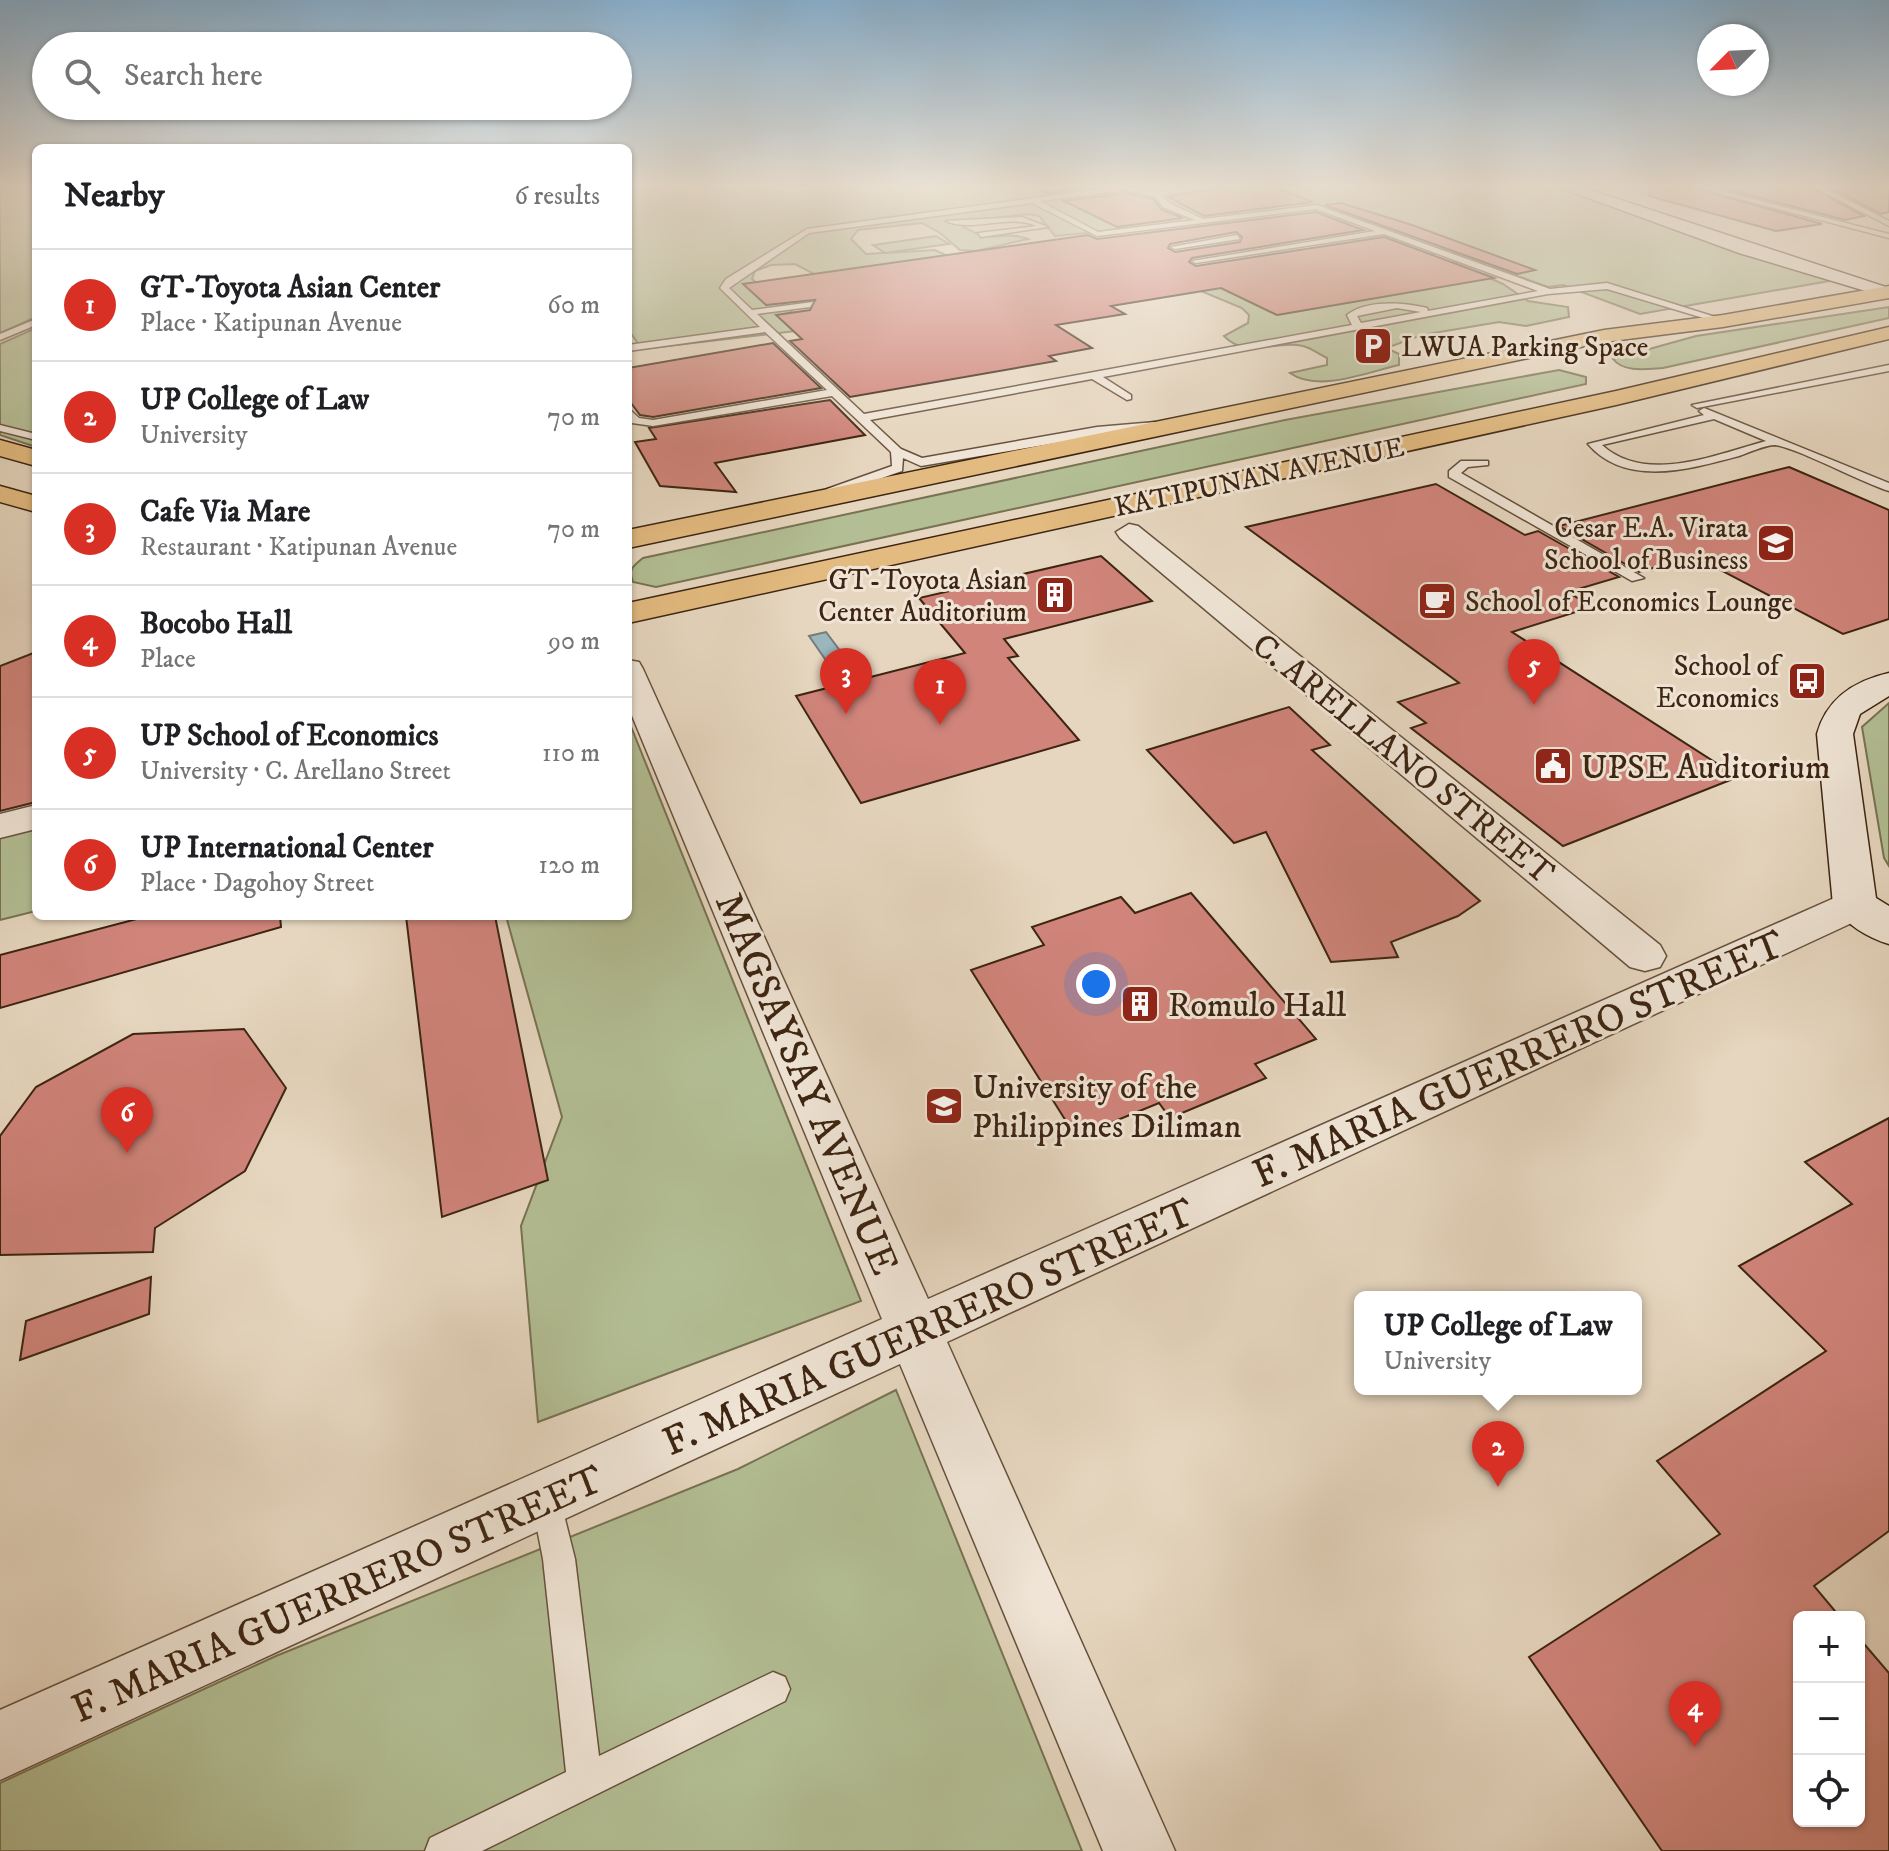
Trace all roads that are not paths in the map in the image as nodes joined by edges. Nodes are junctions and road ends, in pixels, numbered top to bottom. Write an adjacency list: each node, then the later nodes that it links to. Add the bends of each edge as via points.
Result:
1 (744, 271): 8 (lane, via 724,284)
2 (1494, 271): 6 (lane)
3 (1823, 271): 5 (street)
4 (1834, 271): 5 (street)
5 (1888, 290): 10 (main road, KATIPUNAN AVENUE)
6 (1549, 292): 9 (lane); 10 (lane, via 1607,286)
7 (810, 304): 8 (lane)
8 (749, 313): 13 (lane)
9 (1435, 313): 12 (lane); 12 (lane, via 1397,305 1375,308 1352,315)
10 (1719, 322): 23 (main road, KATIPUNAN AVENUE, via 1604,336); 25 (main road, via 1609,351 1601,357 1602,368)
11 (32, 324): 15 (lane)
12 (1358, 327): 20 (lane)
13 (766, 329): 16 (lane); 22 (lane)
14 (1889, 333): 21 (main road, KATIPUNAN AVENUE)
15 (0, 337)
16 (632, 347)
17 (1575, 365): 23 (main road, via 1543,364 1381,394)
18 (1889, 368): 26 (lane, via 1696,407)
19 (1627, 371): 21 (main road)
20 (1093, 375): 24 (lane); 28 (lane)
21 (1712, 375): 25 (main road, KATIPUNAN AVENUE)
22 (836, 392): 27 (lane, via 653,423); 28 (lane)
23 (1327, 394): 29 (main road, KATIPUNAN AVENUE)
24 (1127, 397)
25 (1616, 398): 44 (main road, KATIPUNAN AVENUE)
26 (1716, 415): 32 (lane); 32 (lane, via 1594,444 1624,464 1659,470)
27 (632, 416)
28 (861, 418): 34 (lane)
29 (1195, 422): 34 (lane, via 1097,430 921,462); 40 (main road, KATIPUNAN AVENUE)
30 (0, 428): 31 (lane)
31 (32, 436)
32 (1778, 441): 37 (lane)
33 (0, 448): 35 (main road)
34 (897, 451): 40 (lane, via 898,468)
35 (32, 457)
36 (1484, 463): 43 (lane, via 1465,463 1453,474)
37 (1889, 487)
38 (0, 494): 39 (main road)
39 (32, 503)
40 (792, 507): 42 (main road, KATIPUNAN AVENUE)
41 (1129, 532): 50 (street, C. ARELLANO STREET)
42 (632, 538)
43 (1637, 578)
44 (632, 612)
45 (632, 678): 51 (street, MAGSAYSAY AVENUE)
46 (1889, 683): 49 (street, via 1845,706 1837,725 1836,753)
47 (32, 818): 48 (street)
48 (0, 826)
49 (1872, 917): 50 (street, F. MARIA GUERRERO STREET)
50 (1662, 971): 51 (street, F. MARIA GUERRERO STREET)
51 (915, 1331): 52 (street, F. MARIA GUERRERO STREET); 57 (street, MAGSAYSAY AVENUE)
52 (546, 1498): 54 (street, F. MARIA GUERRERO STREET); 55 (lane, via 559,1559)
53 (773, 1689): 55 (lane)
54 (0, 1745)
55 (584, 1779): 56 (lane)
56 (443, 1851)
57 (1139, 1851)

